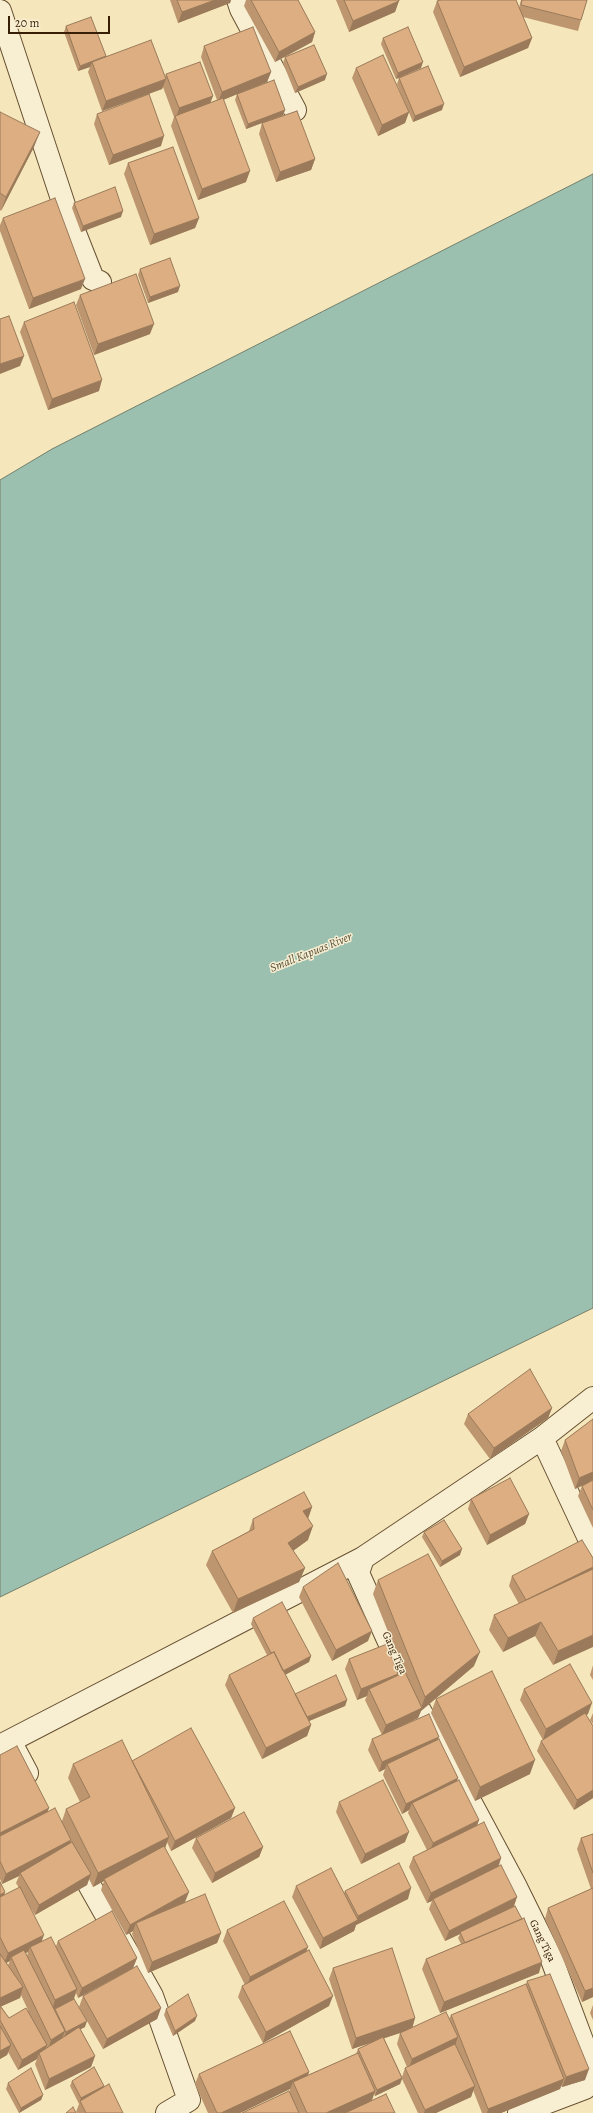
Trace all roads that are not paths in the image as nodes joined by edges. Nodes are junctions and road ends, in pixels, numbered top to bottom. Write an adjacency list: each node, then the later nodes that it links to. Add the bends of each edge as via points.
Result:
1 (238, 0): 3 (street)
2 (0, 11): 4 (street, via 65,208 93,279)
3 (295, 110)
4 (100, 282)
5 (593, 1398): 6 (street)
6 (542, 1438): 7 (street); 8 (street)
7 (593, 1547)
8 (363, 1558): 9 (street); 12 (street, Gang Tiga, via 358,1573 417,1704 516,1887 552,1960)
9 (5, 1743): 10 (street)
10 (37, 1792)
11 (64, 1839): 14 (street, via 152,1996 189,2100)
12 (593, 2070)
13 (593, 2080): 15 (street, via 585,2088)
14 (167, 2113)
15 (519, 2113)

